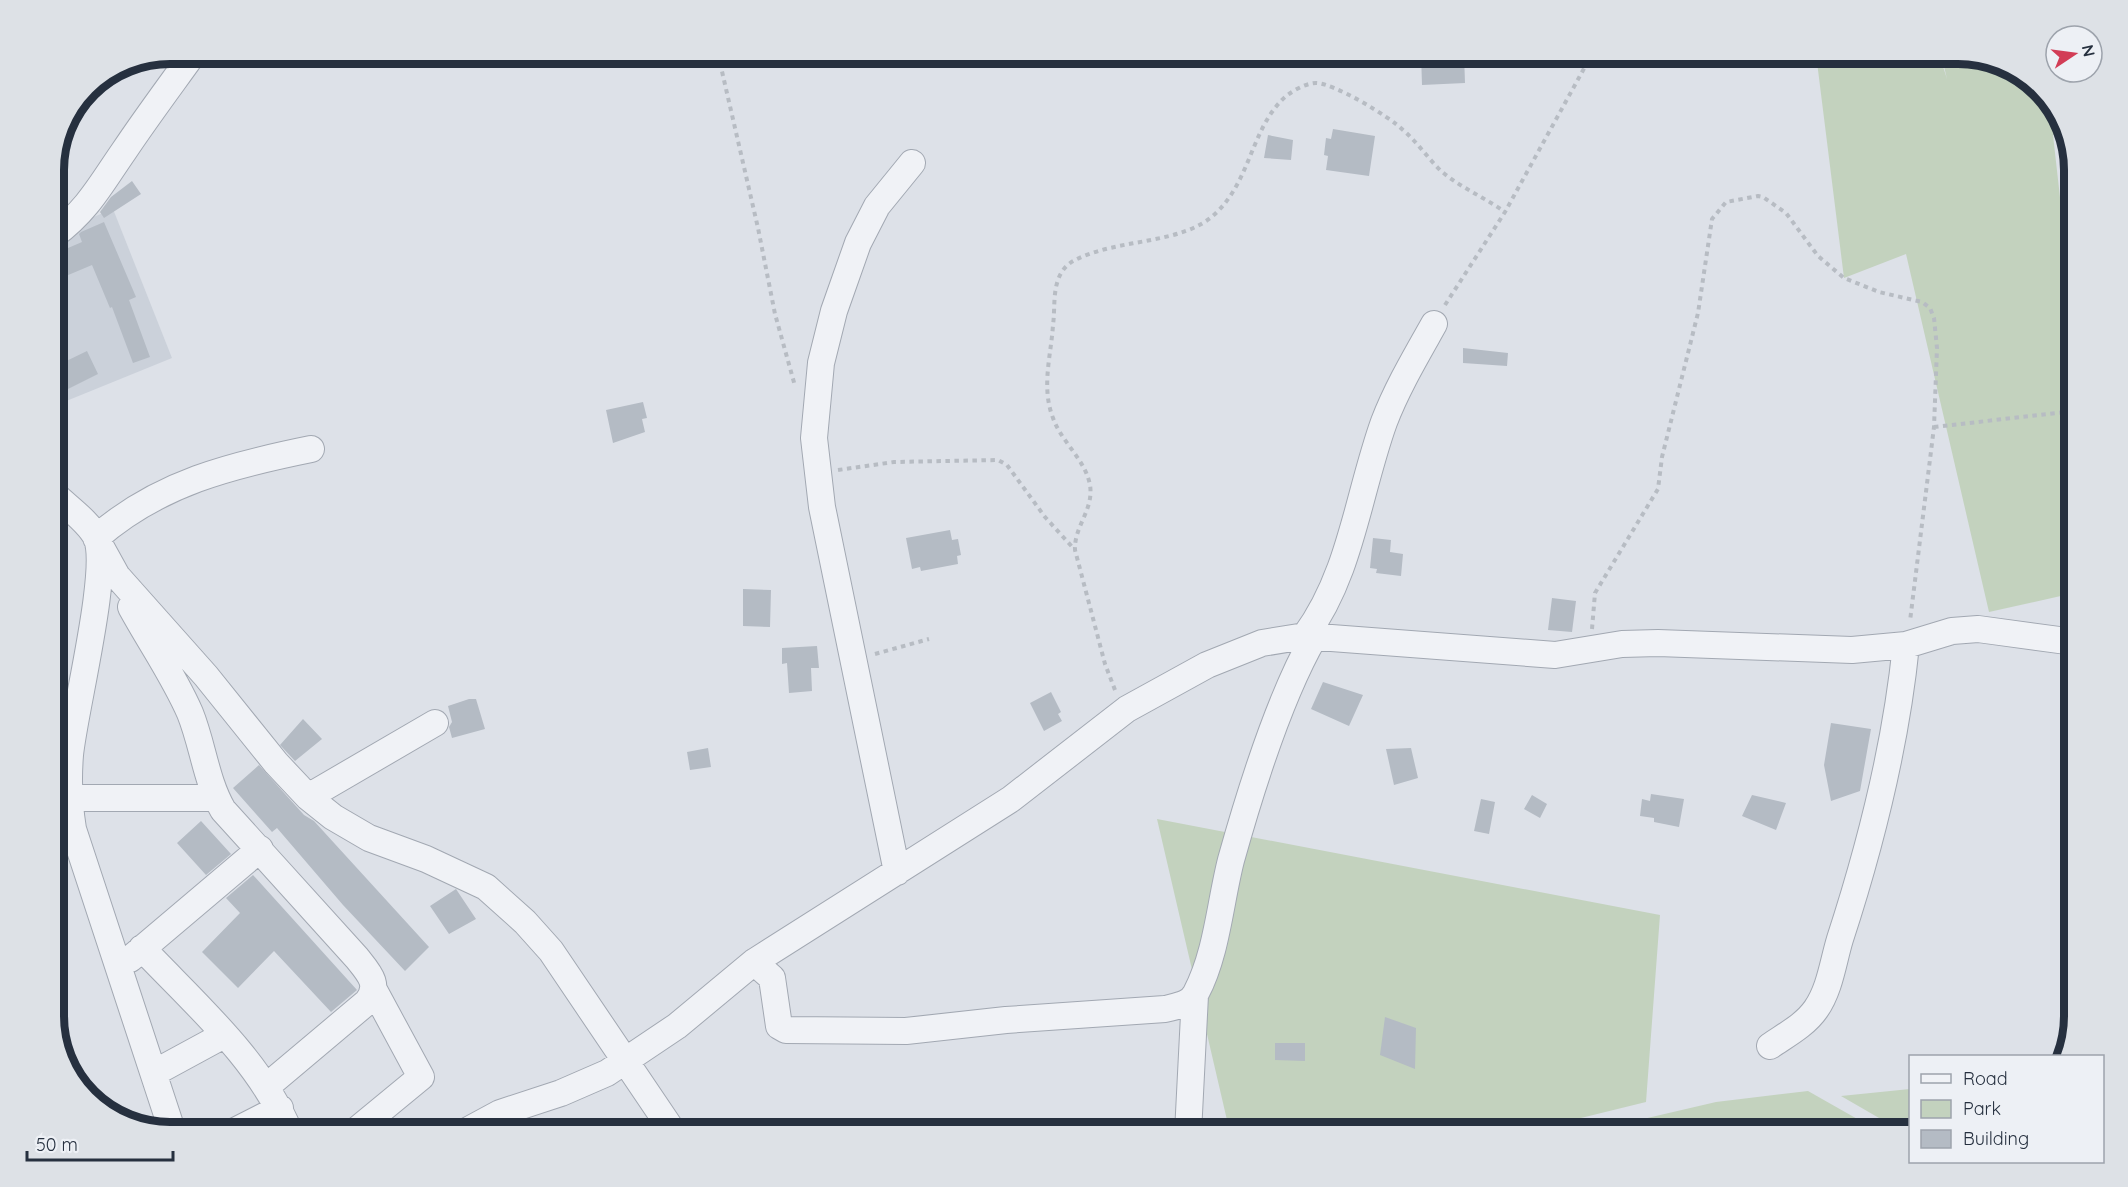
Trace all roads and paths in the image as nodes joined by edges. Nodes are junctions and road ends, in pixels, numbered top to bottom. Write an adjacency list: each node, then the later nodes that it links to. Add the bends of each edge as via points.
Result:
1 (186, 64): 6 (street, via 98,193)
2 (720, 64): 8 (path, via 775,314)
3 (1586, 64): 5 (path)
4 (912, 163): 12 (street, via 877,206 858,243 834,311 818,388 814,438)
5 (1504, 212): 7 (path); 15 (path, via 1441,170 1403,129 1382,114 1333,87 1316,83 1282,100 1268,118 1236,189 1204,224 1095,251 1066,266 1055,292 1047,392 1053,418 1082,465 1090,488 1089,510 1075,538)
6 (65, 226)
7 (1434, 324): 17 (street, via 1384,422 1339,576)
8 (799, 395)
9 (2063, 412): 10 (path)
10 (1934, 427): 20 (path); 21 (path, via 1937,348 1934,318 1928,306 1844,278 1818,256 1786,213 1764,196 1726,202 1715,213 1710,228 1698,314 1662,457 1658,489 1595,593)
11 (310, 449): 14 (street, via 249,461 182,482 133,510)
12 (817, 474): 15 (path, via 894,462 998,460 1007,465); 22 (street)
13 (65, 506): 14 (street)
14 (96, 538): 16 (street); 26 (street, via 98,597 70,756)
15 (1075, 550): 23 (path, via 1112,686)
16 (117, 576): 25 (street); 27 (street, via 184,701 200,741)
17 (1309, 637): 21 (street, via 1555,655); 23 (street, via 1262,643 1236,653 1164,686); 34 (street, via 1264,757)
18 (929, 639): 22 (path)
19 (2064, 641): 20 (street, via 1964,629)
20 (1906, 645): 21 (street, via 1852,650 1658,643 1622,644); 36 (street, via 1902,690 1861,877 1826,988 1817,1008 1804,1022)
21 (1590, 651)
22 (854, 660): 29 (street)
23 (1127, 709): 29 (street, via 1011,799)
24 (435, 723): 25 (street)
25 (308, 797): 37 (street, via 369,838 462,874 502,900 551,951)
26 (69, 798): 27 (street); 32 (street, via 73,829)
27 (215, 798): 28 (street)
28 (260, 849): 30 (street); 33 (street, via 369,973)
29 (897, 872): 31 (street)
30 (142, 948): 32 (street); 35 (street)
31 (754, 962): 34 (street, via 772,978 780,1026 786,1030 906,1031 1157,1010 1187,1003); 37 (street, via 677,1026)
32 (120, 968): 38 (street)
33 (374, 990): 39 (street, via 367,1002); 43 (street, via 421,1077)
34 (1195, 995): 46 (street)
35 (224, 1035): 38 (street); 39 (street)
36 (1770, 1046)
37 (626, 1061): 44 (street, via 608,1073); 45 (street)
38 (154, 1073): 40 (street)
39 (273, 1098): 41 (street); 42 (street)
40 (170, 1122)
41 (244, 1122)
42 (285, 1122)
43 (366, 1122)
44 (484, 1122)
45 (667, 1122)
46 (1189, 1122)

